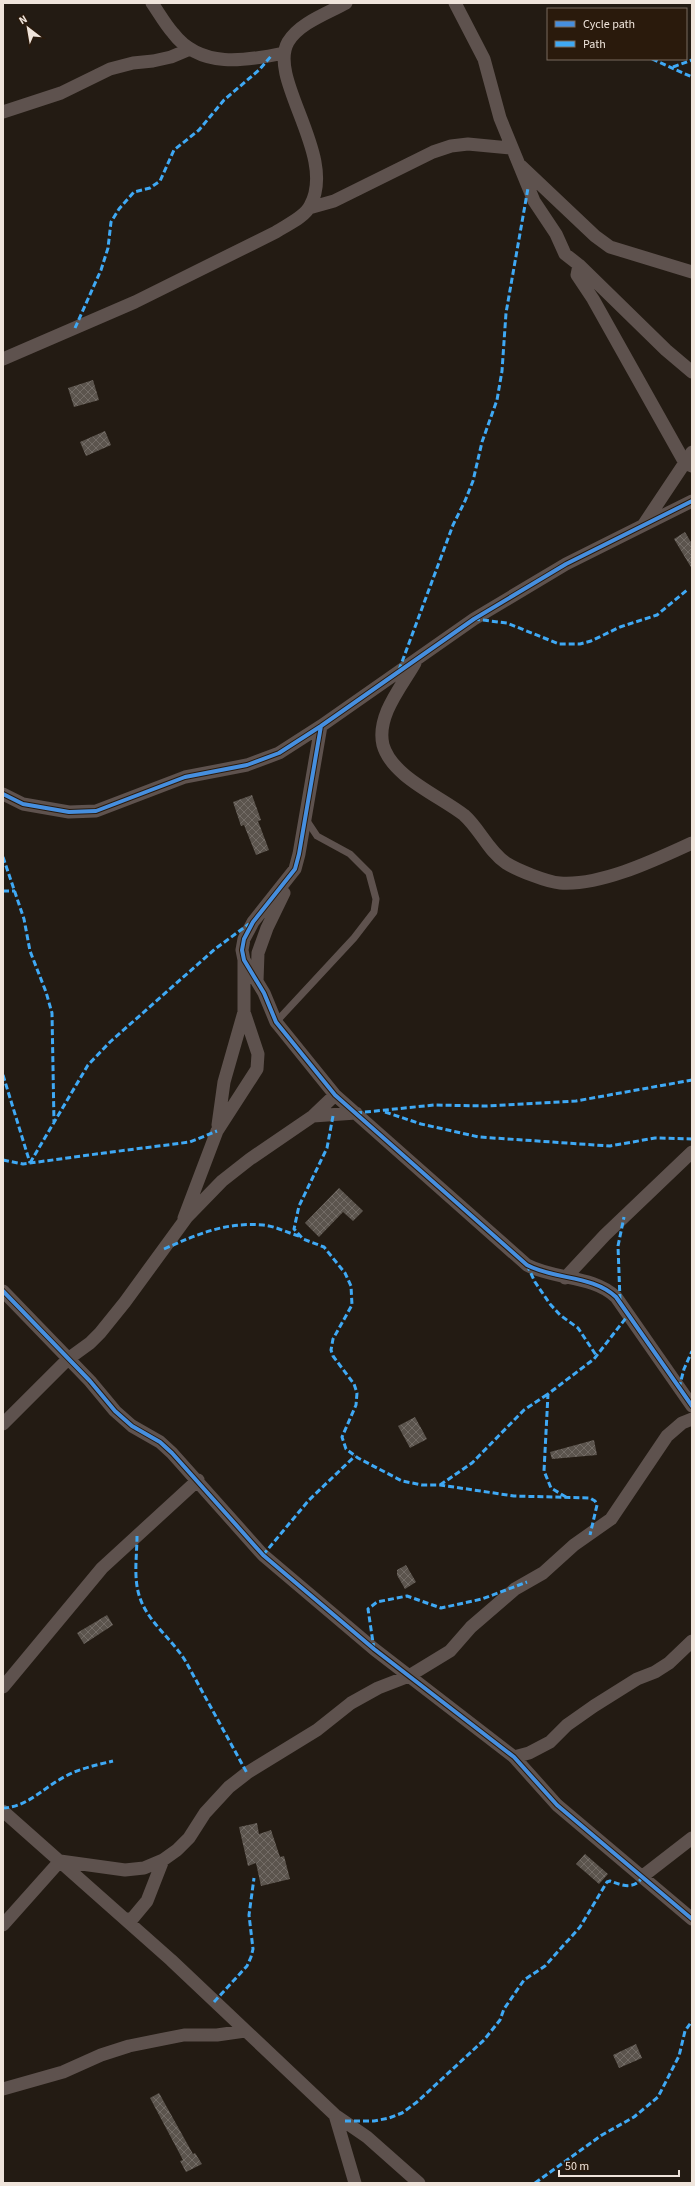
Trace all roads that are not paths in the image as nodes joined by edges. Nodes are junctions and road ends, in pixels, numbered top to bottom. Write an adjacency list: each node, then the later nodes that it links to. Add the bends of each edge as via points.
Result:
1 (152, 3): 4 (street, via 174,34)
2 (346, 3): 5 (street, via 295,33)
3 (455, 3): 7 (street, via 484,59)
4 (190, 50): 5 (street, via 219,59 238,60); 6 (street, via 171,57 133,62 110,69 61,93)
5 (284, 53): 9 (street, via 289,80 313,150 317,179)
6 (3, 112)
7 (511, 148): 8 (street); 9 (street, via 468,144 452,146 433,152 334,201)
8 (517, 162): 10 (street, via 534,201 556,234 565,254); 11 (street, via 595,236 610,247)
9 (310, 208): 12 (street, via 276,232 135,302)
10 (579, 265): 13 (street); 14 (street, via 577,275)
11 (692, 272)
12 (3, 359)
13 (692, 372)
14 (690, 460): 16 (street)
15 (692, 501): 16 (street)
16 (643, 525): 17 (street, via 566,564 474,619)
17 (418, 658): 18 (street); 21 (street, via 384,717 381,730 383,746 391,760 410,779 464,815 506,863 558,883 580,883 629,870)
18 (320, 726): 19 (street, via 279,753 247,765 185,777 96,811 70,812 23,804); 20 (street)
19 (3, 794)
20 (305, 818): 22 (street, via 300,854); 26 (lane, via 317,836 350,854 369,873 376,899 374,912 354,938)
21 (692, 843)
22 (295, 869): 23 (street, via 253,922 244,939); 24 (street, via 258,953)
23 (244, 960): 24 (street); 25 (street)
24 (257, 981): 26 (street)
25 (244, 1012): 30 (street, via 224,1082); 30 (street, via 258,1054 257,1068)
26 (276, 1022): 27 (street)
27 (335, 1095): 28 (street); 29 (street)
28 (356, 1113): 29 (street); 33 (street, via 527,1265 540,1272)
29 (313, 1116): 32 (street, via 222,1181)
30 (217, 1131): 32 (street)
31 (692, 1152): 33 (street)
32 (182, 1223): 35 (street, via 100,1333)
33 (564, 1278): 36 (street, via 609,1290)
34 (3, 1291): 35 (street)
35 (68, 1359): 38 (street); 39 (street, via 115,1411 132,1426 160,1442)
36 (692, 1406)
37 (692, 1419): 41 (street, via 682,1423 667,1436 611,1519 574,1545 543,1573 515,1589 471,1627 450,1650)
38 (3, 1424)
39 (198, 1480): 41 (street, via 263,1555); 42 (street, via 106,1563)
40 (692, 1641): 43 (street, via 669,1663 637,1679 567,1724 550,1742 529,1753)
41 (409, 1676): 43 (street); 46 (street, via 378,1688 351,1703 317,1730 247,1773 229,1787 205,1813 189,1838)
42 (3, 1687)
43 (514, 1757): 48 (street, via 557,1805)
44 (3, 1810): 47 (street)
45 (692, 1838): 48 (street)
46 (163, 1860): 47 (street, via 144,1868 125,1870); 49 (street, via 147,1902 132,1919)
47 (60, 1861): 49 (street); 51 (street)
48 (643, 1876): 50 (street)
49 (125, 1919): 52 (street)
50 (692, 1919)
51 (3, 1925)
52 (245, 2031): 53 (street, via 184,2035 129,2046 63,2072); 54 (street)
53 (3, 2089)
54 (335, 2115): 55 (street); 56 (street, via 367,2137)
55 (355, 2183)
56 (419, 2183)

